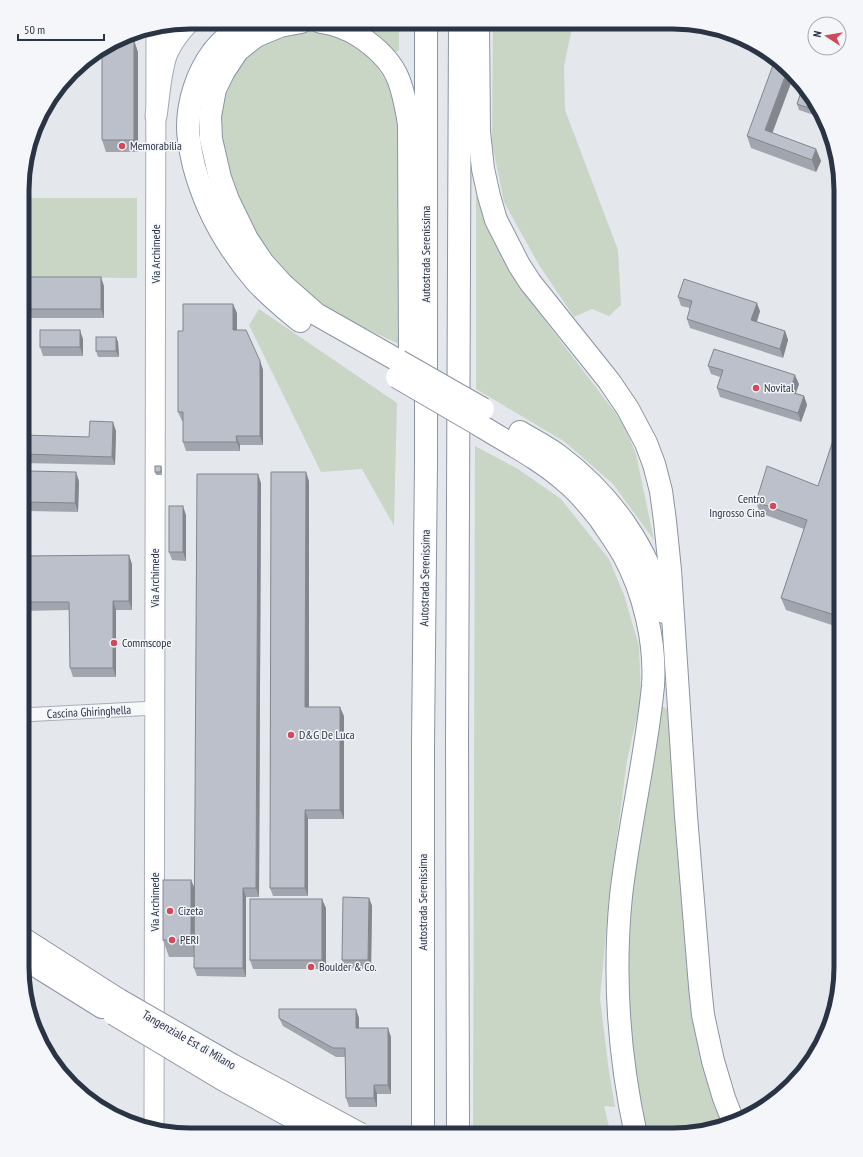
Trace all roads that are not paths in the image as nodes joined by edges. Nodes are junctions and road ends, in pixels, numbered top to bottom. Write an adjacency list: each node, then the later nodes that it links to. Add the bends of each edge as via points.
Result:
1 (182, 29): 9 (main road, via 164,65)
2 (236, 29): 10 (highway, via 221,42 201,72 193,91 188,115 188,137 196,170 205,200 215,221 234,252 256,280 299,320)
3 (273, 29): 10 (highway, via 256,36 238,50 215,89 210,116 211,139 228,200 263,263 282,284 316,314)
4 (344, 29): 12 (highway, via 376,48 386,59 393,68 405,100 409,124 410,352)
5 (426, 29): 12 (highway, Autostrada Serenissima)
6 (460, 29): 24 (highway)
7 (478, 29): 13 (highway, via 479,137 483,169 494,213 522,270 616,390 646,443 663,503 670,570)
8 (156, 33): 9 (street, Via Archimede)
9 (156, 116): 14 (street, Via Archimede)
10 (398, 369): 11 (highway, bridge)
11 (482, 418): 13 (highway, via 563,460 600,492 617,513 641,551 656,585); 25 (highway, via 556,473 582,497 607,528 634,576 650,634 653,686 621,896 618,963 617,1001)
12 (426, 462): 23 (highway, Autostrada Serenissima)
13 (675, 664): 19 (highway, via 700,986 717,1078)
14 (155, 708): 15 (street, Cascina Ghiringhella); 20 (street, Via Archimede)
15 (29, 715)
16 (29, 943): 18 (highway, Tangenziale Est di Milano)
17 (29, 961): 18 (highway, Tangenziale Est di Milano)
18 (117, 1007): 21 (highway, Tangenziale Est di Milano, bridge, via 224,1080); 22 (highway, Tangenziale Est di Milano, bridge, via 232,1064)
19 (732, 1117)
20 (154, 1124)
21 (312, 1128)
22 (349, 1128)
23 (423, 1128)
24 (458, 1128)
25 (635, 1128)

